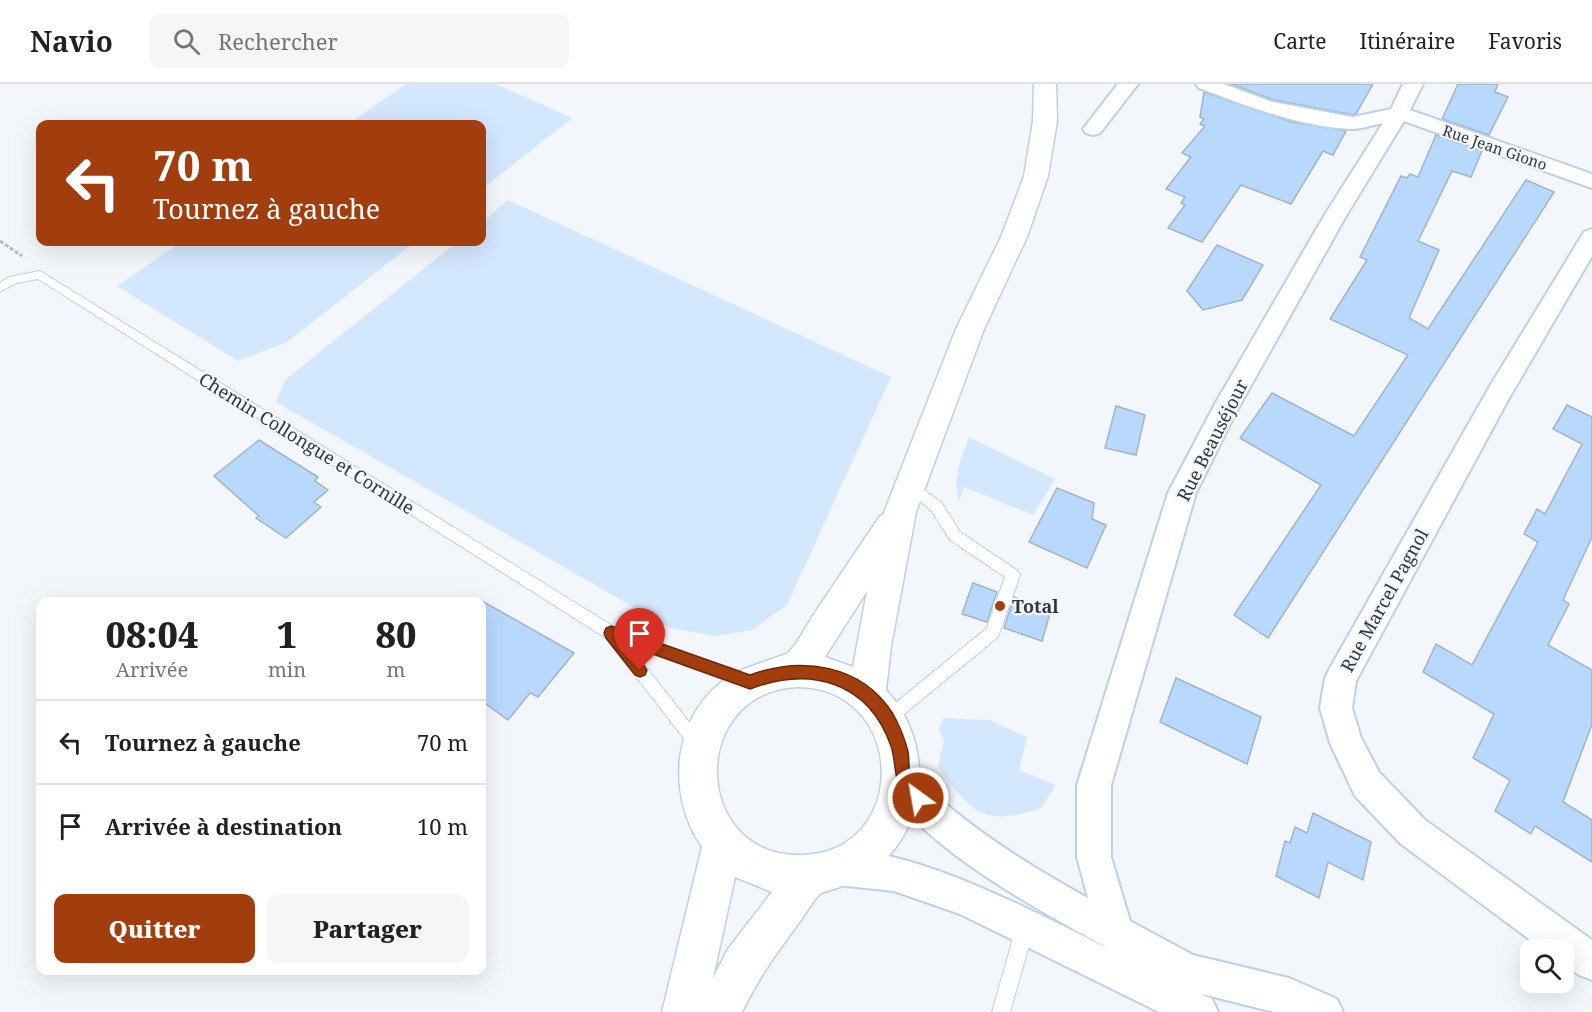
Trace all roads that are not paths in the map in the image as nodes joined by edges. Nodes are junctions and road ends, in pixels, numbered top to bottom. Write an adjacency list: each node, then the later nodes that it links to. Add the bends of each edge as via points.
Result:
1 (1028, 84): 11 (main road, via 1026,121 1013,176)
2 (1045, 84): 11 (main road, via 1045,121 1036,176 1014,237)
3 (1128, 84): 7 (street)
4 (1206, 84): 6 (street, via 1267,107 1311,117 1353,123)
5 (1413, 84): 6 (street, Rue Beauséjour)
6 (1399, 113): 8 (street, Rue Jean Giono); 22 (street, Rue Beauséjour, via 1335,216 1182,493 1094,786 1094,856)
7 (1093, 129)
8 (1592, 181)
9 (1592, 237): 23 (street, Rue Marcel Pagnol, via 1499,393 1341,678 1336,708 1346,743 1367,784 1413,832)
10 (0, 288): 13 (lane, Chemin Collongue et Cornille, via 13,280 40,275)
11 (970, 329): 12 (main road)
12 (905, 498): 14 (main road); 16 (main road, via 873,646); 16 (lane, via 936,506 955,536 1013,575 993,632)
13 (611, 633): 15 (lane); 17 (lane)
14 (796, 671): 15 (main road); 16 (main road, via 821,673 845,681)
15 (750, 682): 17 (main road, via 718,708)
16 (877, 707): 18 (main road, via 900,748)
17 (699, 746): 19 (main road, via 698,797)
18 (903, 780): 20 (main road, via 897,808 883,833 862,854); 22 (street, via 932,815 981,852)
19 (723, 842): 20 (main road, via 748,861 778,873); 24 (main road)
20 (823, 871): 21 (street, via 894,874 967,898); 25 (main road, via 743,964)
21 (1026, 926): 26 (lane); 27 (street)
22 (1116, 933): 28 (street, via 1188,972 1289,997)
23 (1592, 962)
24 (684, 1012)
25 (719, 1012)
26 (1001, 1012)
27 (1199, 1012)
28 (1324, 1012)

